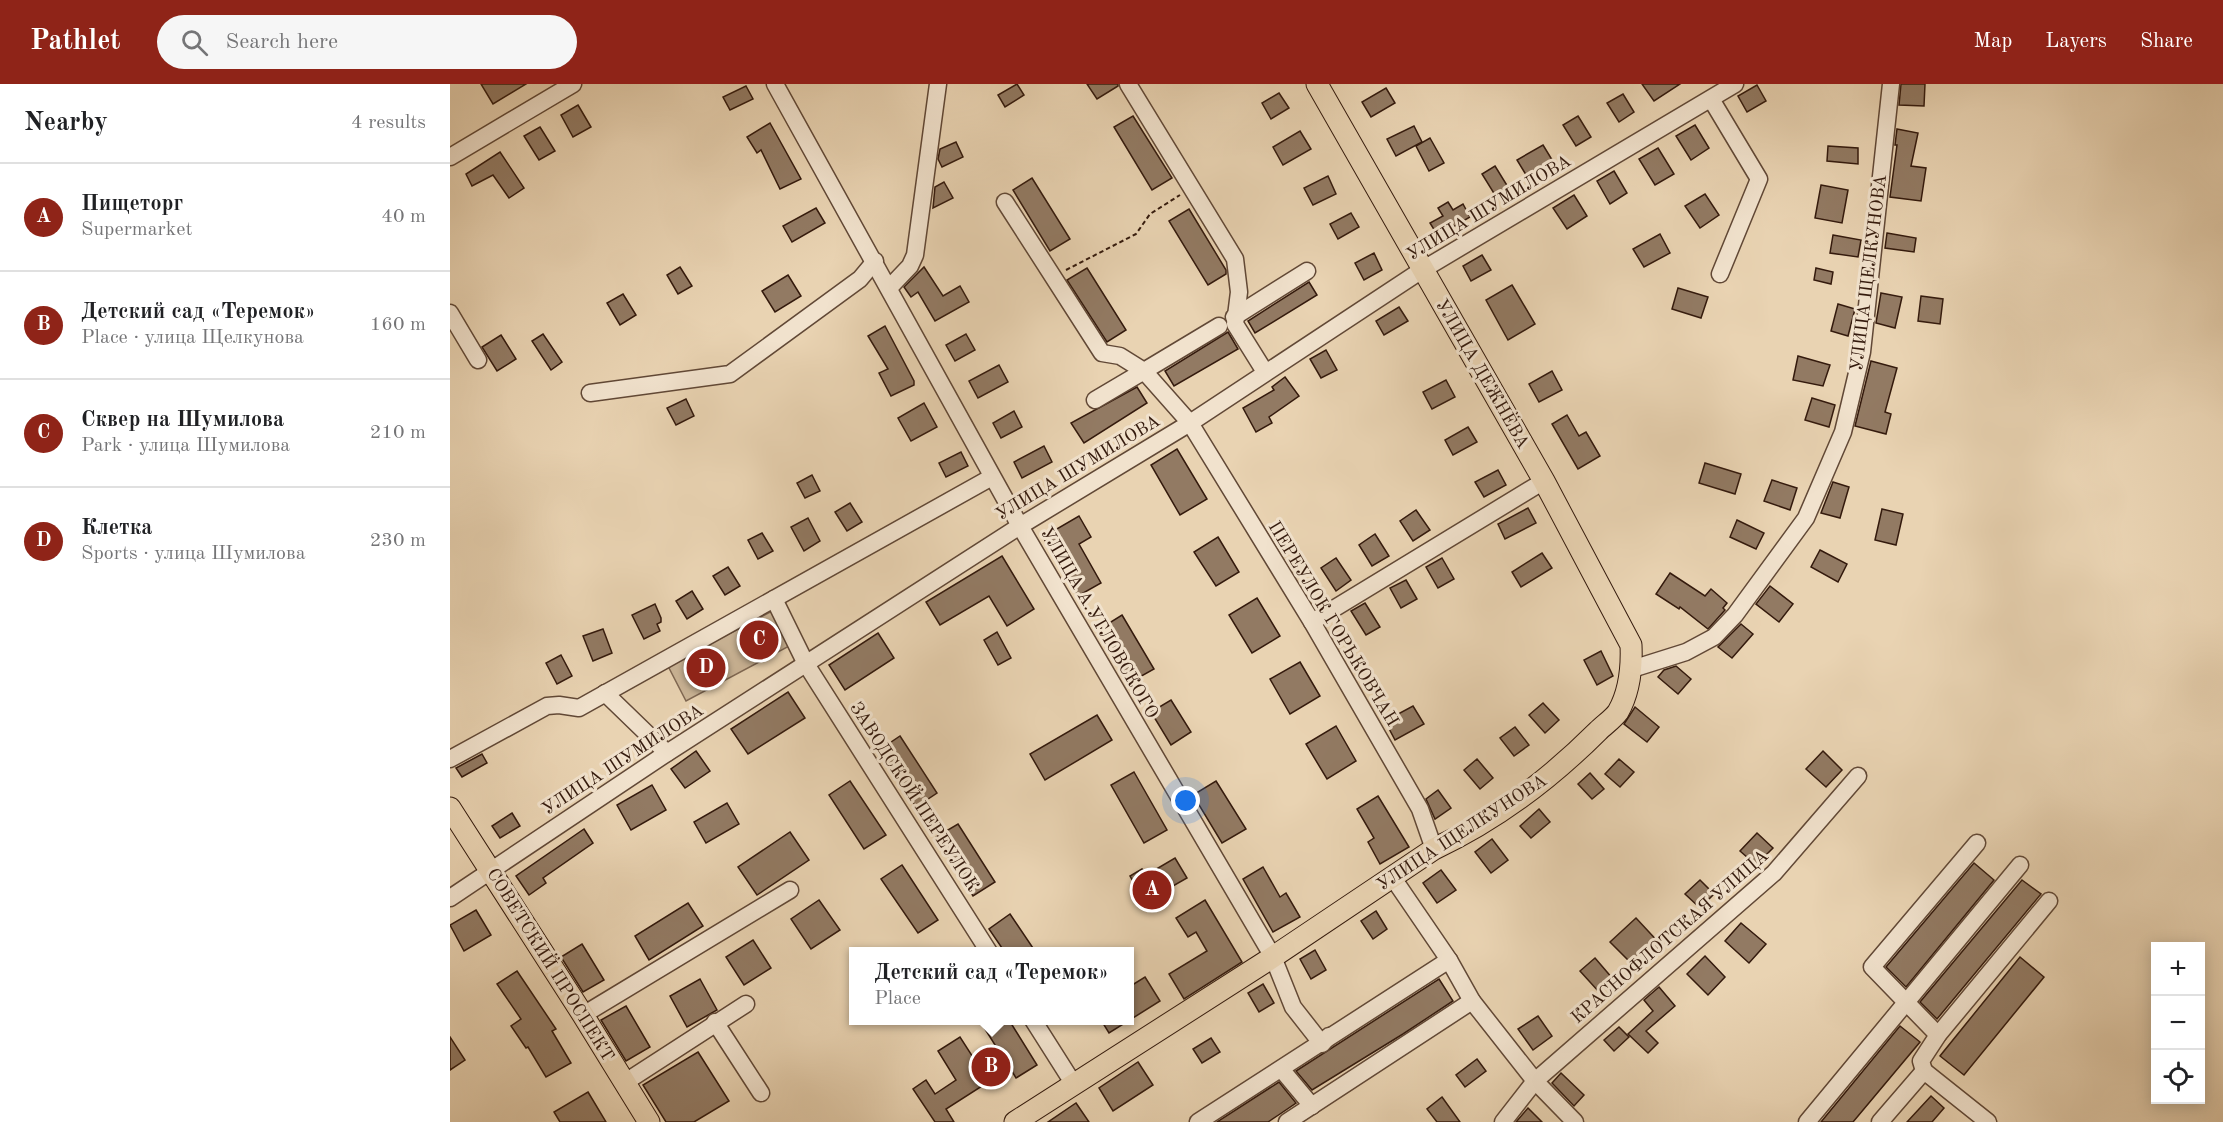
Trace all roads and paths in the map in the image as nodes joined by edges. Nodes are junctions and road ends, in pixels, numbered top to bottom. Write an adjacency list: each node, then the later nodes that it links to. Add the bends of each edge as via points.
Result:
1 (573, 84): 9 (street)
2 (775, 84): 12 (street, УЛИЦА А.УГЛОВСКОГО)
3 (938, 84): 17 (street, via 915,255)
4 (1128, 84): 10 (street)
5 (1317, 84): 13 (main road, УЛИЦА ДЕЖНЁВА)
6 (1735, 84): 8 (street, УЛИЦА ШУМИЛОВА)
7 (1891, 84): 33 (street, УЛИЦА ЩЕЛКУНОВА, via 1862,352 1844,432 1806,518 1735,615 1714,637 1686,652)
8 (1711, 99): 13 (street, УЛИЦА ШУМИЛОВА); 15 (street, via 1759,179)
9 (450, 157)
10 (1192, 188): 16 (path, via 1150,214 1136,234); 19 (street, via 1235,259 1239,292)
11 (1005, 202): 16 (street, ПЕРЕУЛОК ГОРЬКОВЧАН)
12 (875, 261): 17 (street, УЛИЦА А.УГЛОВСКОГО); 24 (street, via 860,279 730,374)
13 (1422, 270): 23 (street, УЛИЦА ШУМИЛОВА); 28 (main road, УЛИЦА ДЕЖНЁВА)
14 (1307, 271): 19 (street)
15 (1720, 274)
16 (1053, 277): 22 (street, ПЕРЕУЛОК ГОРЬКОВЧАН, via 1102,353 1120,356)
17 (890, 287): 27 (street, УЛИЦА А.УГЛОВСКОГО)
18 (450, 313): 21 (street)
19 (1234, 317): 23 (street)
20 (1219, 326): 22 (street)
21 (478, 360)
22 (1144, 371): 25 (street); 26 (street, ПЕРЕУЛОК ГОРЬКОВЧАН)
23 (1265, 372): 26 (street, УЛИЦА ШУМИЛОВА)
24 (590, 393)
25 (1095, 400)
26 (1190, 423): 29 (street, УЛИЦА ШУМИЛОВА); 31 (street, ПЕРЕУЛОК ГОРЬКОВЧАН)
27 (993, 477): 29 (street, УЛИЦА А.УГЛОВСКОГО); 30 (street)
28 (1544, 482): 31 (street); 33 (main road, УЛИЦА ДЕЖНЁВА, via 1631,645)
29 (1020, 526): 32 (street, УЛИЦА ШУМИЛОВА); 48 (street, УЛИЦА А.УГЛОВСКОГО)
30 (774, 599): 32 (street, ЗАВОДСКОЙ ПЕРЕУЛОК); 34 (street)
31 (1312, 622): 40 (street, ПЕРЕУЛОК ГОРЬКОВЧАН, via 1420,809)
32 (806, 664): 35 (street, УЛИЦА ШУМИЛОВА); 47 (street, ЗАВОДСКОЙ ПЕРЕУЛОК)
33 (1632, 669): 40 (main road, УЛИЦА ЩЕЛКУНОВА, via 1617,713 1580,750 1512,804)
34 (605, 693): 35 (street); 36 (street, via 579,708 547,706)
35 (667, 753): 42 (street, УЛИЦА ШУМИЛОВА)
36 (450, 759)
37 (1858, 776): 60 (street, КРАСНОФЛОТСКАЯ УЛИЦА, via 1774,873)
38 (450, 808): 42 (main road, СОВЕТСКИЙ ПРОСПЕКТ)
39 (1977, 843): 51 (street, via 1872,966)
40 (1434, 849): 43 (main road, УЛИЦА ЩЕЛКУНОВА)
41 (2020, 865): 51 (street)
42 (490, 871): 45 (street, УЛИЦА ШУМИЛОВА); 53 (main road, СОВЕТСКИЙ ПРОСПЕКТ)
43 (1393, 878): 48 (main road, УЛИЦА ЩЕЛКУНОВА); 49 (street)
44 (790, 890): 53 (street)
45 (450, 898)
46 (2049, 901): 56 (street)
47 (986, 947)
48 (1273, 957): 57 (street, УЛИЦА А.УГЛОВСКОГО, via 1293,1007); 62 (main road, УЛИЦА ЩЕЛКУНОВА)
49 (1449, 960): 50 (street); 57 (street)
50 (1472, 1001): 60 (street); 64 (street)
51 (1905, 1003): 56 (street); 71 (street)
52 (746, 1004): 54 (street)
53 (583, 1014): 61 (main road, СОВЕТСКИЙ ПРОСПЕКТ)
54 (715, 1023): 61 (street); 63 (street)
55 (1036, 1025): 62 (street)
56 (1938, 1035): 59 (street, via 1921,1060)
57 (1322, 1044): 58 (street)
58 (1282, 1070): 64 (street); 67 (street)
59 (1924, 1071): 72 (street); 73 (street)
60 (1535, 1081): 69 (street, КРАСНОФЛОТСКАЯ УЛИЦА); 70 (street)
61 (624, 1083): 65 (main road, СОВЕТСКИЙ ПРОСПЕКТ)
62 (1073, 1083): 66 (main road, УЛИЦА ЩЕЛКУНОВА)
63 (761, 1093)
64 (1312, 1106): 68 (street)
65 (649, 1122)
66 (1015, 1122)
67 (1198, 1122)
68 (1287, 1122)
69 (1503, 1122)
70 (1575, 1122)
71 (1807, 1122)
72 (1880, 1122)
73 (1988, 1122)

